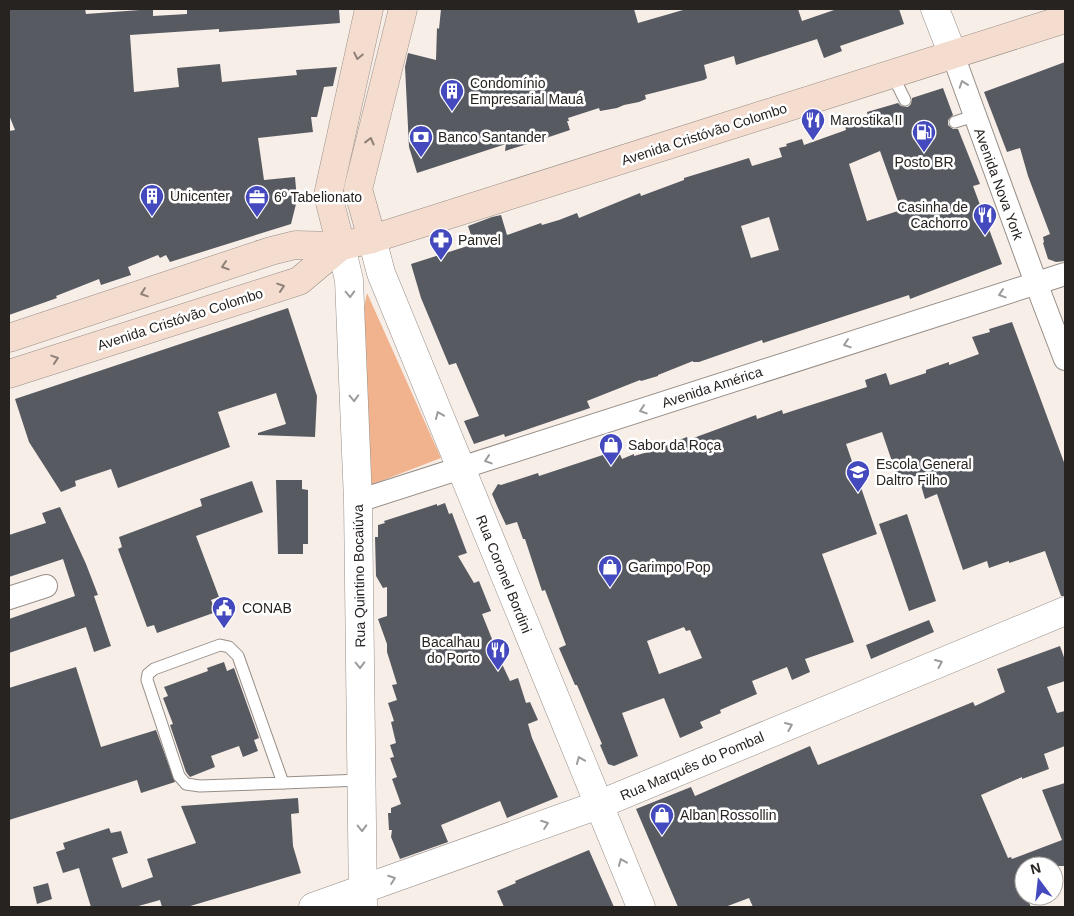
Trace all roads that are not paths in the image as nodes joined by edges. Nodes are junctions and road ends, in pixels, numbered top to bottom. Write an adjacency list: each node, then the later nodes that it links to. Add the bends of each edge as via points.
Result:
1 (369, 9): 9 (main road, one-way to 9, via 328,195)
2 (403, 9): 8 (main road, one-way to 2, via 358,189)
3 (936, 9): 5 (street, Avenida Nova York)
4 (1065, 19): 5 (main road, Avenida Cristóvão Colombo)
5 (953, 55): 6 (main road, Avenida Cristóvão Colombo); 11 (street, Avenida Nova York, one-way to 5, via 965,119)
6 (892, 74): 7 (lane); 8 (main road, Avenida Cristóvão Colombo)
7 (905, 100)
8 (372, 239): 9 (main road, Avenida Cristóvão Colombo); 15 (street, Rua Coronel Bordini, one-way to 8, via 381,273)
9 (341, 246): 12 (main road, Avenida Cristóvão Colombo, one-way to 12, via 295,245 271,251); 14 (main road, Avenida Cristóvão Colombo, one-way to 9, via 299,281); 16 (street, Rua Quintino Bocaiúva, one-way to 16, via 349,280)
10 (1065, 274): 11 (street, Avenida América)
11 (1036, 283): 13 (street, Avenida Nova York); 15 (street, Avenida América, one-way to 15)
12 (9, 338)
13 (1065, 359)
14 (9, 374)
15 (461, 468): 16 (street, Avenida América); 22 (street, Rua Coronel Bordini, one-way to 15)
16 (358, 501): 20 (street, Rua Quintino Bocaiúva, one-way to 20)
17 (46, 586): 18 (street)
18 (9, 598)
19 (1065, 610): 22 (street, Rua Marquês do Pombal, one-way to 19)
20 (361, 780): 21 (lane); 23 (street, Rua Quintino Bocaiúva, one-way to 23)
21 (283, 783): 21 (lane, via 186,784 179,776 147,680 148,674 220,645 229,647 238,656)
22 (598, 805): 23 (street, Rua Marquês do Pombal, one-way to 22); 25 (street, Rua Coronel Bordini, one-way to 22)
23 (363, 898): 24 (street, Rua Marquês do Pombal)
24 (313, 907)
25 (641, 907)

